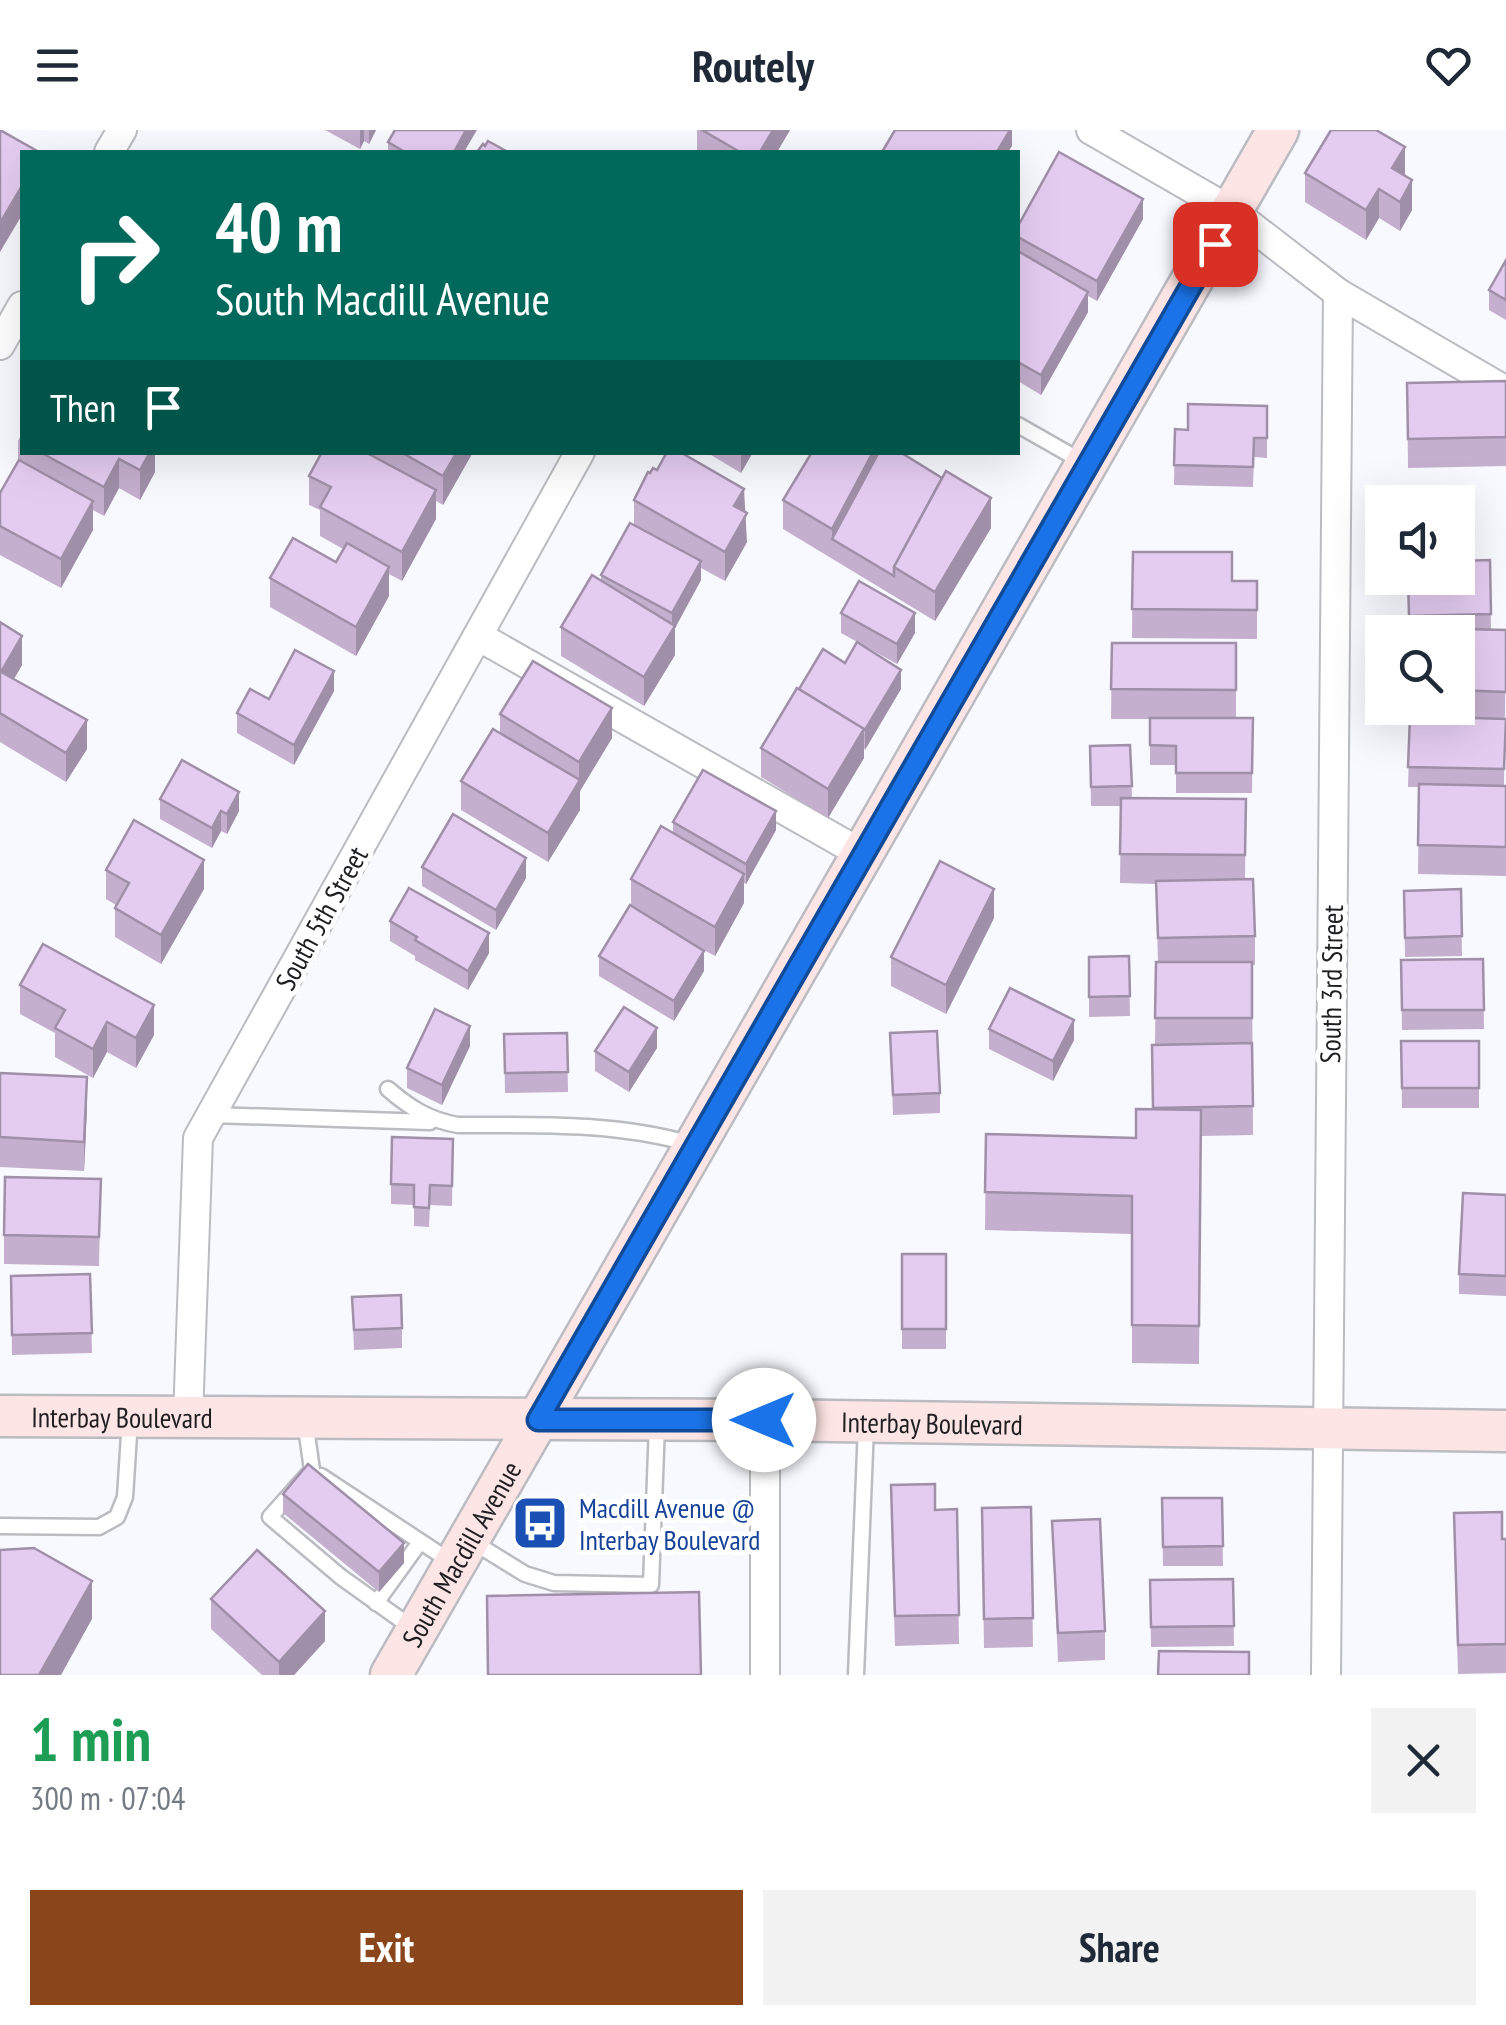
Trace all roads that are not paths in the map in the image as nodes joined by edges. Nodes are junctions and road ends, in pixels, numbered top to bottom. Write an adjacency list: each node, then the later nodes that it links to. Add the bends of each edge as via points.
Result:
1 (1091, 130): 3 (street)
2 (1278, 130): 3 (street, South Macdill Avenue)
3 (1234, 212): 4 (street); 10 (street, South Macdill Avenue)
4 (1338, 294): 7 (street); 25 (street, South 3rd Street)
5 (20, 310): 6 (street)
6 (0, 345)
7 (1506, 391)
8 (1020, 425): 10 (lane)
9 (578, 455): 11 (street, South 5th Street)
10 (1088, 465): 12 (street, South Macdill Avenue)
11 (478, 636): 12 (street); 14 (street, South 5th Street)
12 (864, 855): 16 (street, South Macdill Avenue)
13 (388, 1088): 15 (lane)
14 (211, 1115): 15 (lane); 19 (street, South 5th Street, via 198,1138)
15 (440, 1122): 16 (lane, via 604,1128)
16 (696, 1146): 21 (street, South Macdill Avenue)
17 (0, 1416): 18 (street, Interbay Boulevard)
18 (130, 1417): 19 (street, Interbay Boulevard); 30 (lane, via 126,1498 117,1518 99,1527)
19 (188, 1418): 20 (street, Interbay Boulevard)
20 (304, 1419): 21 (street, Interbay Boulevard); 27 (lane)
21 (538, 1420): 22 (street, Interbay Boulevard); 32 (street, South Macdill Avenue)
22 (657, 1420): 23 (street, Interbay Boulevard); 32 (lane, via 650,1585 554,1583)
23 (764, 1420): 24 (street, Interbay Boulevard); 36 (street)
24 (866, 1422): 25 (street, Interbay Boulevard); 37 (lane)
25 (1326, 1430): 26 (street, Interbay Boulevard); 38 (street, South 3rd Street)
26 (1506, 1431)
27 (312, 1470): 28 (lane); 33 (lane, via 270,1517 313,1545)
28 (340, 1489): 29 (lane); 31 (lane, via 376,1519)
29 (334, 1504)
30 (0, 1526)
31 (420, 1542): 32 (lane); 33 (lane)
32 (462, 1552): 34 (street, South Macdill Avenue)
33 (376, 1603): 34 (lane)
34 (416, 1632): 35 (street, South Macdill Avenue)
35 (392, 1675)
36 (765, 1675)
37 (856, 1675)
38 (1326, 1675)

